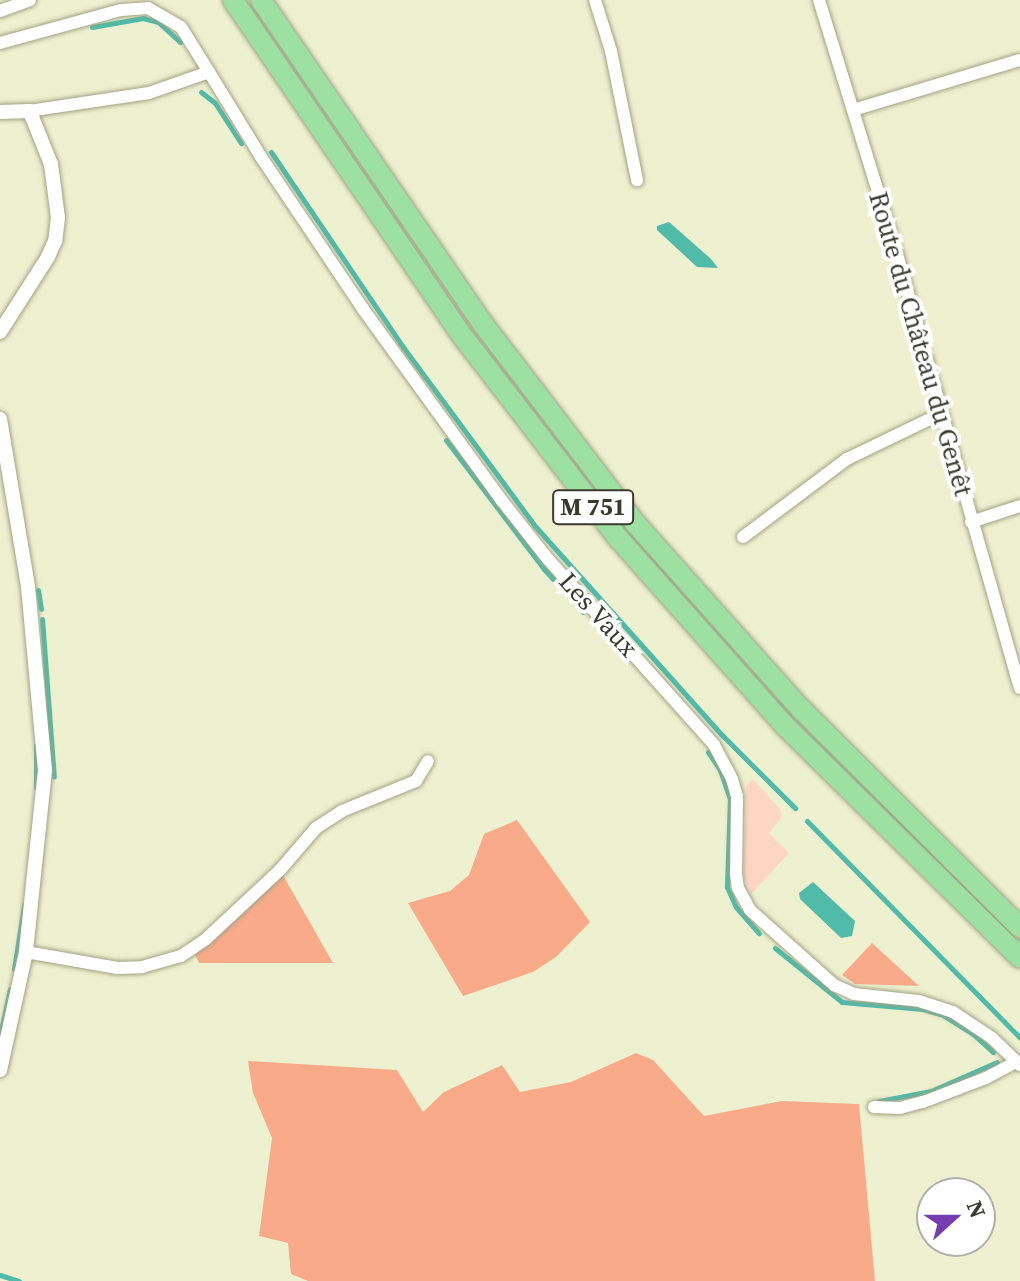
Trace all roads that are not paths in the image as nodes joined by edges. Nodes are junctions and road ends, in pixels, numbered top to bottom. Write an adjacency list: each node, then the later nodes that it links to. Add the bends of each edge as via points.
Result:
1 (30, 0): 6 (street)
2 (233, 0): 24 (highway, M 751, via 464,338 619,539 785,726)
3 (261, 0): 22 (highway, M 751, via 473,312 616,500 802,710)
4 (595, 0): 13 (street)
5 (819, 0): 10 (street, Route du Château du Genêt)
6 (0, 11)
7 (0, 43): 9 (street, Les Vaux, via 121,10 148,8 181,27)
8 (1020, 60): 10 (street)
9 (209, 72): 11 (street, via 149,93); 25 (street, Les Vaux, via 363,309 484,478 547,558 714,745 737,796 736,874 750,910 834,985 854,994 919,1001 953,1012)
10 (853, 110): 15 (street, Route du Château du Genêt)
11 (29, 111): 12 (street); 14 (street, via 51,164 57,227 48,257)
12 (0, 112)
13 (637, 180)
14 (0, 332)
15 (940, 414): 18 (street, Route du Château du Genêt); 19 (street, via 847,459)
16 (0, 419): 23 (street, via 24,559 44,734 44,794)
17 (1020, 506): 18 (street)
18 (971, 522): 20 (street, Route du Château du Genêt)
19 (743, 537)
20 (1020, 688)
21 (428, 761): 23 (street, via 416,781 342,811 316,828 280,870 181,956 118,968)
22 (1020, 927)
23 (26, 952): 26 (street)
24 (1020, 958)
25 (1018, 1063): 27 (street, via 923,1102)
26 (0, 1070)
27 (874, 1107)

